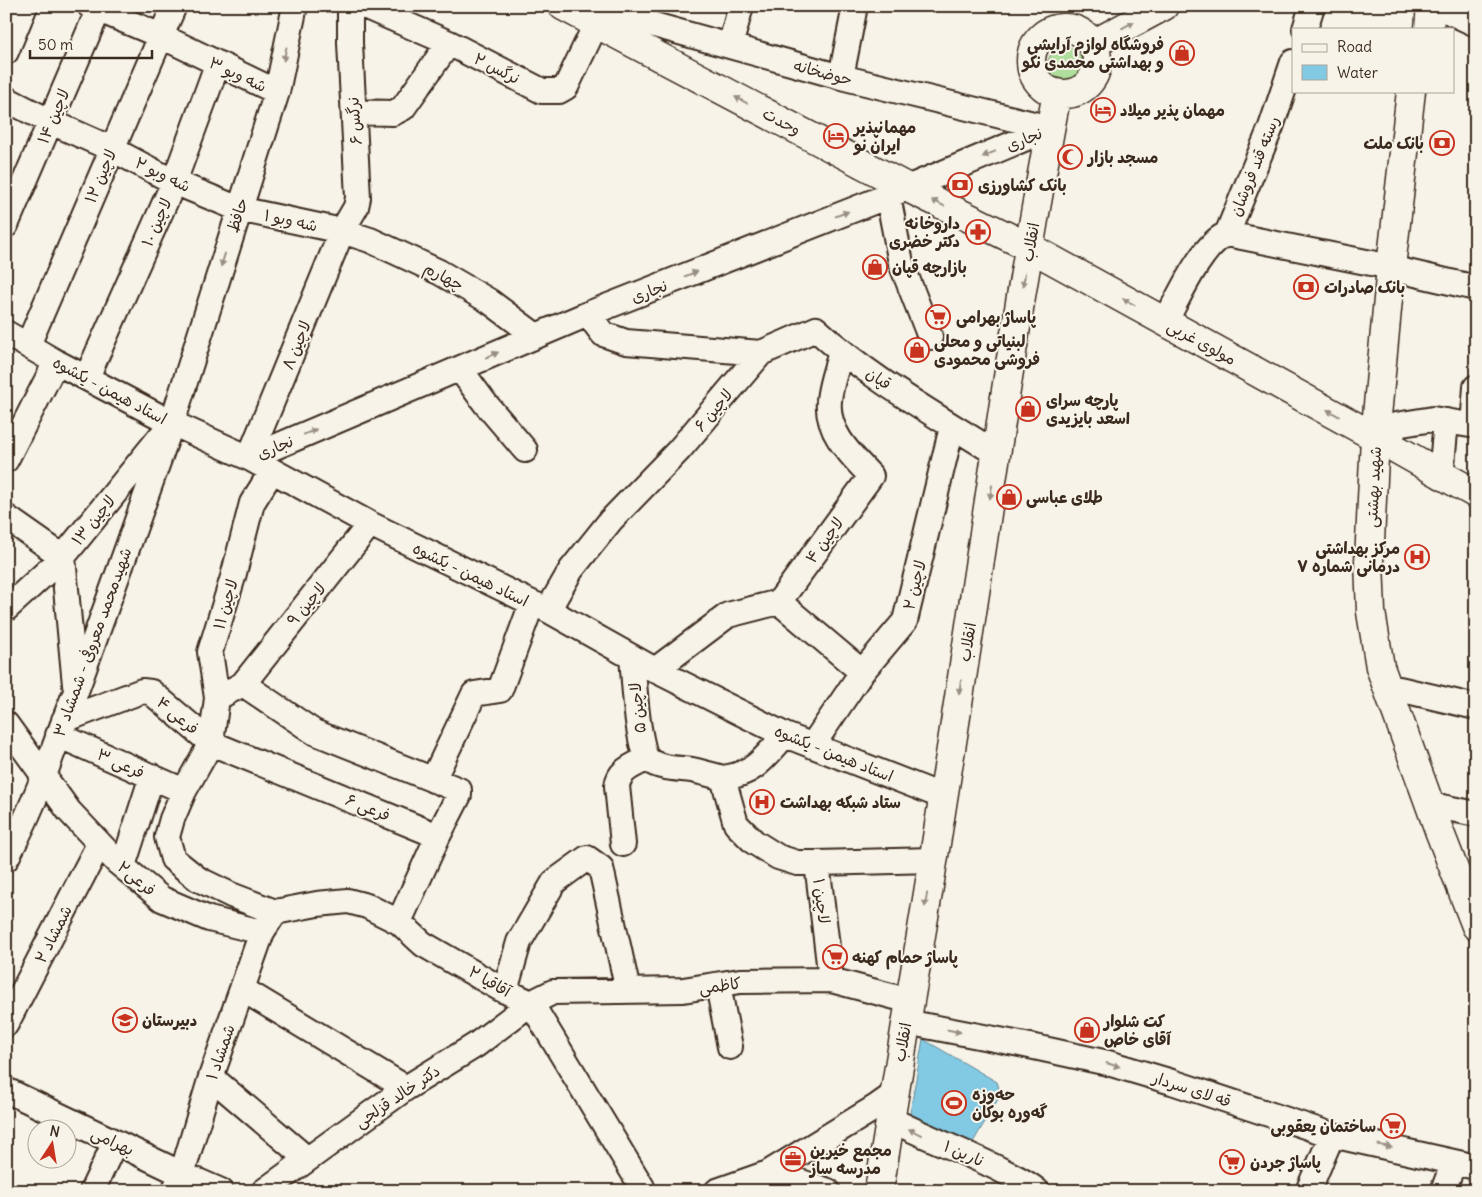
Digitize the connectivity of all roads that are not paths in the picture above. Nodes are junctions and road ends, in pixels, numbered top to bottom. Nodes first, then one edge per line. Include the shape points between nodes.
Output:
1 (25, 6) edge
2 (174, 6) edge
3 (294, 6) edge
4 (350, 6) edge
5 (364, 6) edge
6 (563, 6) edge
7 (741, 6) edge
8 (855, 6) edge
9 (1164, 6) edge
10 (1312, 6) edge
11 (1417, 6) edge
12 (1431, 6) edge
13 (1437, 6) edge
14 (96, 7) edge
15 (599, 15) edge
16 (1067, 17) edge
17 (1476, 24) edge
18 (1305, 28) edge
19 (1416, 28) edge
20 (1429, 28) edge
21 (162, 36) junction
22 (449, 43) junction
23 (1093, 44) junction
24 (730, 46) junction
25 (6, 52) edge
26 (217, 65) junction
27 (1292, 65) edge
28 (841, 77) junction
29 (277, 92) junction
30 (1411, 92) edge
31 (1422, 92) edge
32 (1057, 94) junction
33 (6, 99) edge
34 (354, 112) junction
35 (51, 122) junction
36 (1050, 128) junction
37 (112, 149) junction
38 (174, 182) junction
39 (898, 192) junction
40 (239, 209) junction
41 (6, 225) edge
42 (342, 231) junction
43 (1226, 234) junction
44 (1029, 247) junction
45 (1397, 269) junction
46 (1475, 286) edge
47 (588, 314) junction
48 (1165, 322) junction
49 (6, 333) edge
50 (536, 336) junction
51 (930, 336) dead end
52 (28, 346) junction
53 (761, 352) junction
54 (841, 352) junction
55 (56, 362) junction
56 (460, 369) junction
57 (87, 377) junction
58 (1476, 387) edge
59 (1446, 421) junction
60 (172, 422) junction
61 (1474, 425) edge
62 (952, 427) junction
63 (1382, 441) junction
64 (526, 450) dead end
65 (997, 454) junction
66 (249, 458) junction
67 (6, 460) edge
68 (272, 471) junction
69 (1441, 476) junction
70 (1476, 494) edge
71 (6, 517) edge
72 (370, 524) junction
73 (63, 557) junction
74 (779, 602) junction
75 (540, 606) junction
76 (6, 609) edge
77 (632, 657) junction
78 (655, 670) junction
79 (862, 672) junction
80 (244, 684) junction
81 (1399, 689) junction
82 (76, 694) junction
83 (217, 698) junction
84 (1476, 707) edge
85 (6, 724) edge
86 (61, 727) junction
87 (784, 735) junction
88 (211, 743) junction
89 (812, 746) junction
90 (646, 759) junction
91 (44, 776) junction
92 (152, 776) junction
93 (722, 778) junction
94 (433, 780) junction
95 (184, 791) junction
96 (944, 797) junction
97 (1442, 807) junction
98 (1476, 814) edge
99 (15, 817) edge
100 (438, 836) junction
101 (99, 844) junction
102 (623, 844) dead end
103 (6, 860) edge
104 (933, 860) junction
105 (817, 863) junction
106 (123, 866) junction
107 (1476, 891) edge
108 (275, 912) junction
109 (399, 922) junction
110 (1476, 926) edge
111 (262, 932) junction
112 (831, 980) junction
113 (718, 985) junction
114 (242, 989) junction
115 (505, 991) junction
116 (628, 991) junction
117 (531, 1003) junction
118 (908, 1012) junction
119 (6, 1024) edge
120 (730, 1047) dead end
121 (211, 1077) junction
122 (406, 1088) junction
123 (6, 1090) edge
124 (891, 1107) junction
125 (1332, 1135) junction
126 (115, 1142) junction
127 (307, 1159) junction
128 (1465, 1164) edge
129 (765, 1175) junction
130 (178, 1182) edge
131 (640, 1190) edge
132 (92, 1191) edge
133 (221, 1191) edge
134 (264, 1191) edge
135 (717, 1191) edge
136 (828, 1191) edge
137 (879, 1191) edge
138 (1037, 1191) edge
139 (1308, 1191) edge
140 (1443, 1191) edge

1 - 25 street
2 - 21 street, لاچین ۱۲
3 -> 29 street, حافظ
4 - 34 street, نرگس ۶
5 - 22 street, نرگس ۲
6 - 15 main road, وحدت
7 - 24 street
8 - 28 street
23 -> 9 main road
10 - 18 street
11 - 19 main road
12 - 20 main road
13 - 17 street
14 - 21 street, شه وبو ۳
14 - 35 street, لاچین ۱۴
15 - 22 street, نرگس ۲ via 566,87 559,91 542,91
15 - 24 street, حوضخانه via 646,23
39 -> 15 main road, وحدت
16 - 23 main road
16 - 32 main road via 1039,39 1031,57 1034,76 1040,84
21 - 26 street, شه وبو ۳
21 - 37 street, لاچین ۱۲
22 - 34 street via 403,108 394,113
23 - 32 main road via 1097,65 1088,85 1068,94
24 - 28 street, حوضخانه
26 - 29 street, شه وبو ۳
26 - 38 street, لاچین ۱۰
27 - 43 street, رسته قند فروشان via 1271,127
28 - 36 street, حوضخانه
29 - 40 street, حافظ
30 - 45 main road, شهید بهشتی
31 - 45 main road, شهید بهشتی
32 - 36 main road, انقلاب
33 - 35 street, شه وبو ۲
34 - 42 street, نرگس ۶ via 358,198
35 - 37 street, شه وبو ۲
35 - 41 street, لاچین ۱۴
36 -> 39 street, نجاری
36 - 44 main road, انقلاب
37 - 38 street, شه وبو ۲
37 - 52 street, لاچین ۱۲
38 - 40 street, شه وبو ۲
38 - 57 street, لاچین ۱۰
44 -> 39 main road, وحدت
47 -> 39 street, نجاری
39 - 51 street via 901,263
40 - 42 street, شه وبو ۱
40 -> 60 street, حافظ
42 - 50 street, چهارم via 370,240 439,272 488,301
42 - 66 street, لاچین ۸
43 - 45 street
43 - 48 street, رسته قند فروشان via 1218,237 1200,258
48 -> 44 main road, مولوی غربی
44 -> 65 main road, انقلاب
45 - 46 street
45 - 63 main road, شهید بهشتی
47 - 50 street, نجاری
47 - 53 street via 603,334 626,342
63 -> 48 main road, مولوی غربی
49 - 52 street, استاد هیمن - یکشوه
56 -> 50 street, نجاری
52 - 55 street, استاد هیمن - یکشوه
53 - 54 street, قپان via 816,329
53 - 75 street, لاچین ۶ via 679,450 611,520
54 - 62 street, قپان
54 - 74 street, لاچین ۴ via 829,400 830,422 847,451 871,476
55 - 57 street, استاد هیمن - یکشوه
55 - 67 street
56 - 64 street
66 -> 56 street, نجاری
57 - 60 street, استاد هیمن - یکشوه
58 - 61 street
59 - 61 street
59 - 63 street via 1433,419 1396,425
59 - 69 street
60 - 66 street, استاد هیمن - یکشوه
60 - 73 street, لاچین ۱۳
60 - 82 street, شهیدمحمد معروفی - شمشاد ۳
62 - 65 street, قپان
62 - 79 street, لاچین ۲ via 905,621
63 - 69 main road, مولوی غربی
63 - 81 main road, شهید بهشتی via 1380,592 1389,655
63 - 110 main road, شهید بهشتی via 1369,562 1371,612 1380,666
65 -> 96 main road, انقلاب
66 - 68 street, استاد هیمن - یکشوه
68 - 72 street, استاد هیمن - یکشوه
68 - 83 street, لاچین ۱۱ via 252,503 210,652
69 - 70 main road, مولوی غربی
71 - 73 street
72 - 75 street, استاد هیمن - یکشوه
72 - 80 street, لاچین ۹
73 - 76 street, لاچین ۱۳
73 - 82 street
74 - 78 street via 728,615
74 - 79 street
75 - 77 street, استاد هیمن - یکشوه
75 - 94 street, لاچین ۶ via 500,690 474,694
77 - 78 street, استاد هیمن - یکشوه
77 - 90 street, لاچین ۵ via 638,727
78 - 87 street, استاد هیمن - یکشوه
79 - 89 street, لاچین ۲
80 - 83 street
80 - 94 street via 314,732
81 - 84 street
81 - 97 main road, شهید بهشتی
82 - 86 street, شهیدمحمد معروفی - شمشاد ۳
83 - 88 street, لاچین ۱۱
85 - 91 street
86 - 88 street, فرعی ۴ via 142,691 151,692
86 - 91 street, شهیدمحمد معروفی - شمشاد ۳
86 - 92 street, فرعی ۳
87 - 89 street, استاد هیمن - یکشوه
87 - 93 street via 750,771
88 - 95 street, فرعی ۴
88 - 100 street, فرعی ۶
89 - 96 street, استاد هیمن - یکشوه
90 - 93 street via 667,768
90 - 102 street via 623,771 616,786
91 - 99 street, شهیدمحمد معروفی - شمشاد ۳
91 - 101 street, فرعی۲ via 69,811
92 - 95 street, فرعی ۳
92 - 106 street
93 - 105 street, لاچین ۱ via 736,824 754,842 778,857 797,863
94 - 100 street via 459,790
95 - 108 street via 168,837 172,860 198,879
96 - 104 main road, انقلاب
97 - 98 street
97 - 107 main road, شهید بهشتی
99 - 103 street, شهیدمحمد معروفی - شمشاد ۳
100 - 109 street
101 - 106 street, فرعی۲
101 - 119 street, شمشاد ۲
104 - 105 street
104 -> 118 main road, انقلاب
105 - 112 street, لاچین ۱
106 - 111 street, فرعی۲ via 162,899 209,919
108 - 109 street, آقاقیا ۲ via 348,901 367,906
108 - 111 street
109 - 115 street, آقاقیا ۲ via 424,944
111 - 114 street, شمشاد ۱
112 - 113 street, کاظمی
112 - 118 street, کاظمی
113 - 116 street, کاظمی via 683,990
113 - 120 street
114 - 121 street, شمشاد ۱
114 - 122 street
115 - 116 street via 519,942 554,882 587,858 601,868
115 - 117 street, آقاقیا ۲
116 - 117 street, کاظمی via 553,992
117 - 122 street, دکتر خالد قزلجی via 476,1045
117 - 131 street, آقاقیا ۲
118 - 124 main road, انقلاب
118 -> 125 street, قه لای سردار via 1025,1045 1108,1063
121 - 127 street
121 - 130 street, شمشاد ۱
122 - 127 street, دکتر خالد قزلجی
123 - 126 street, بهرامی
124 - 129 street via 876,1107
124 - 137 main road, انقلاب
138 -> 124 street, نارین ۱ via 986,1162 923,1136
125 -> 128 street, قه لای سردار
125 - 139 street
126 - 130 street, بهرامی
126 - 132 street
127 - 134 street, دکتر خالد قزلجی
128 - 140 street
129 - 135 street
129 - 136 street via 771,1172
130 - 133 street, بهرامی

